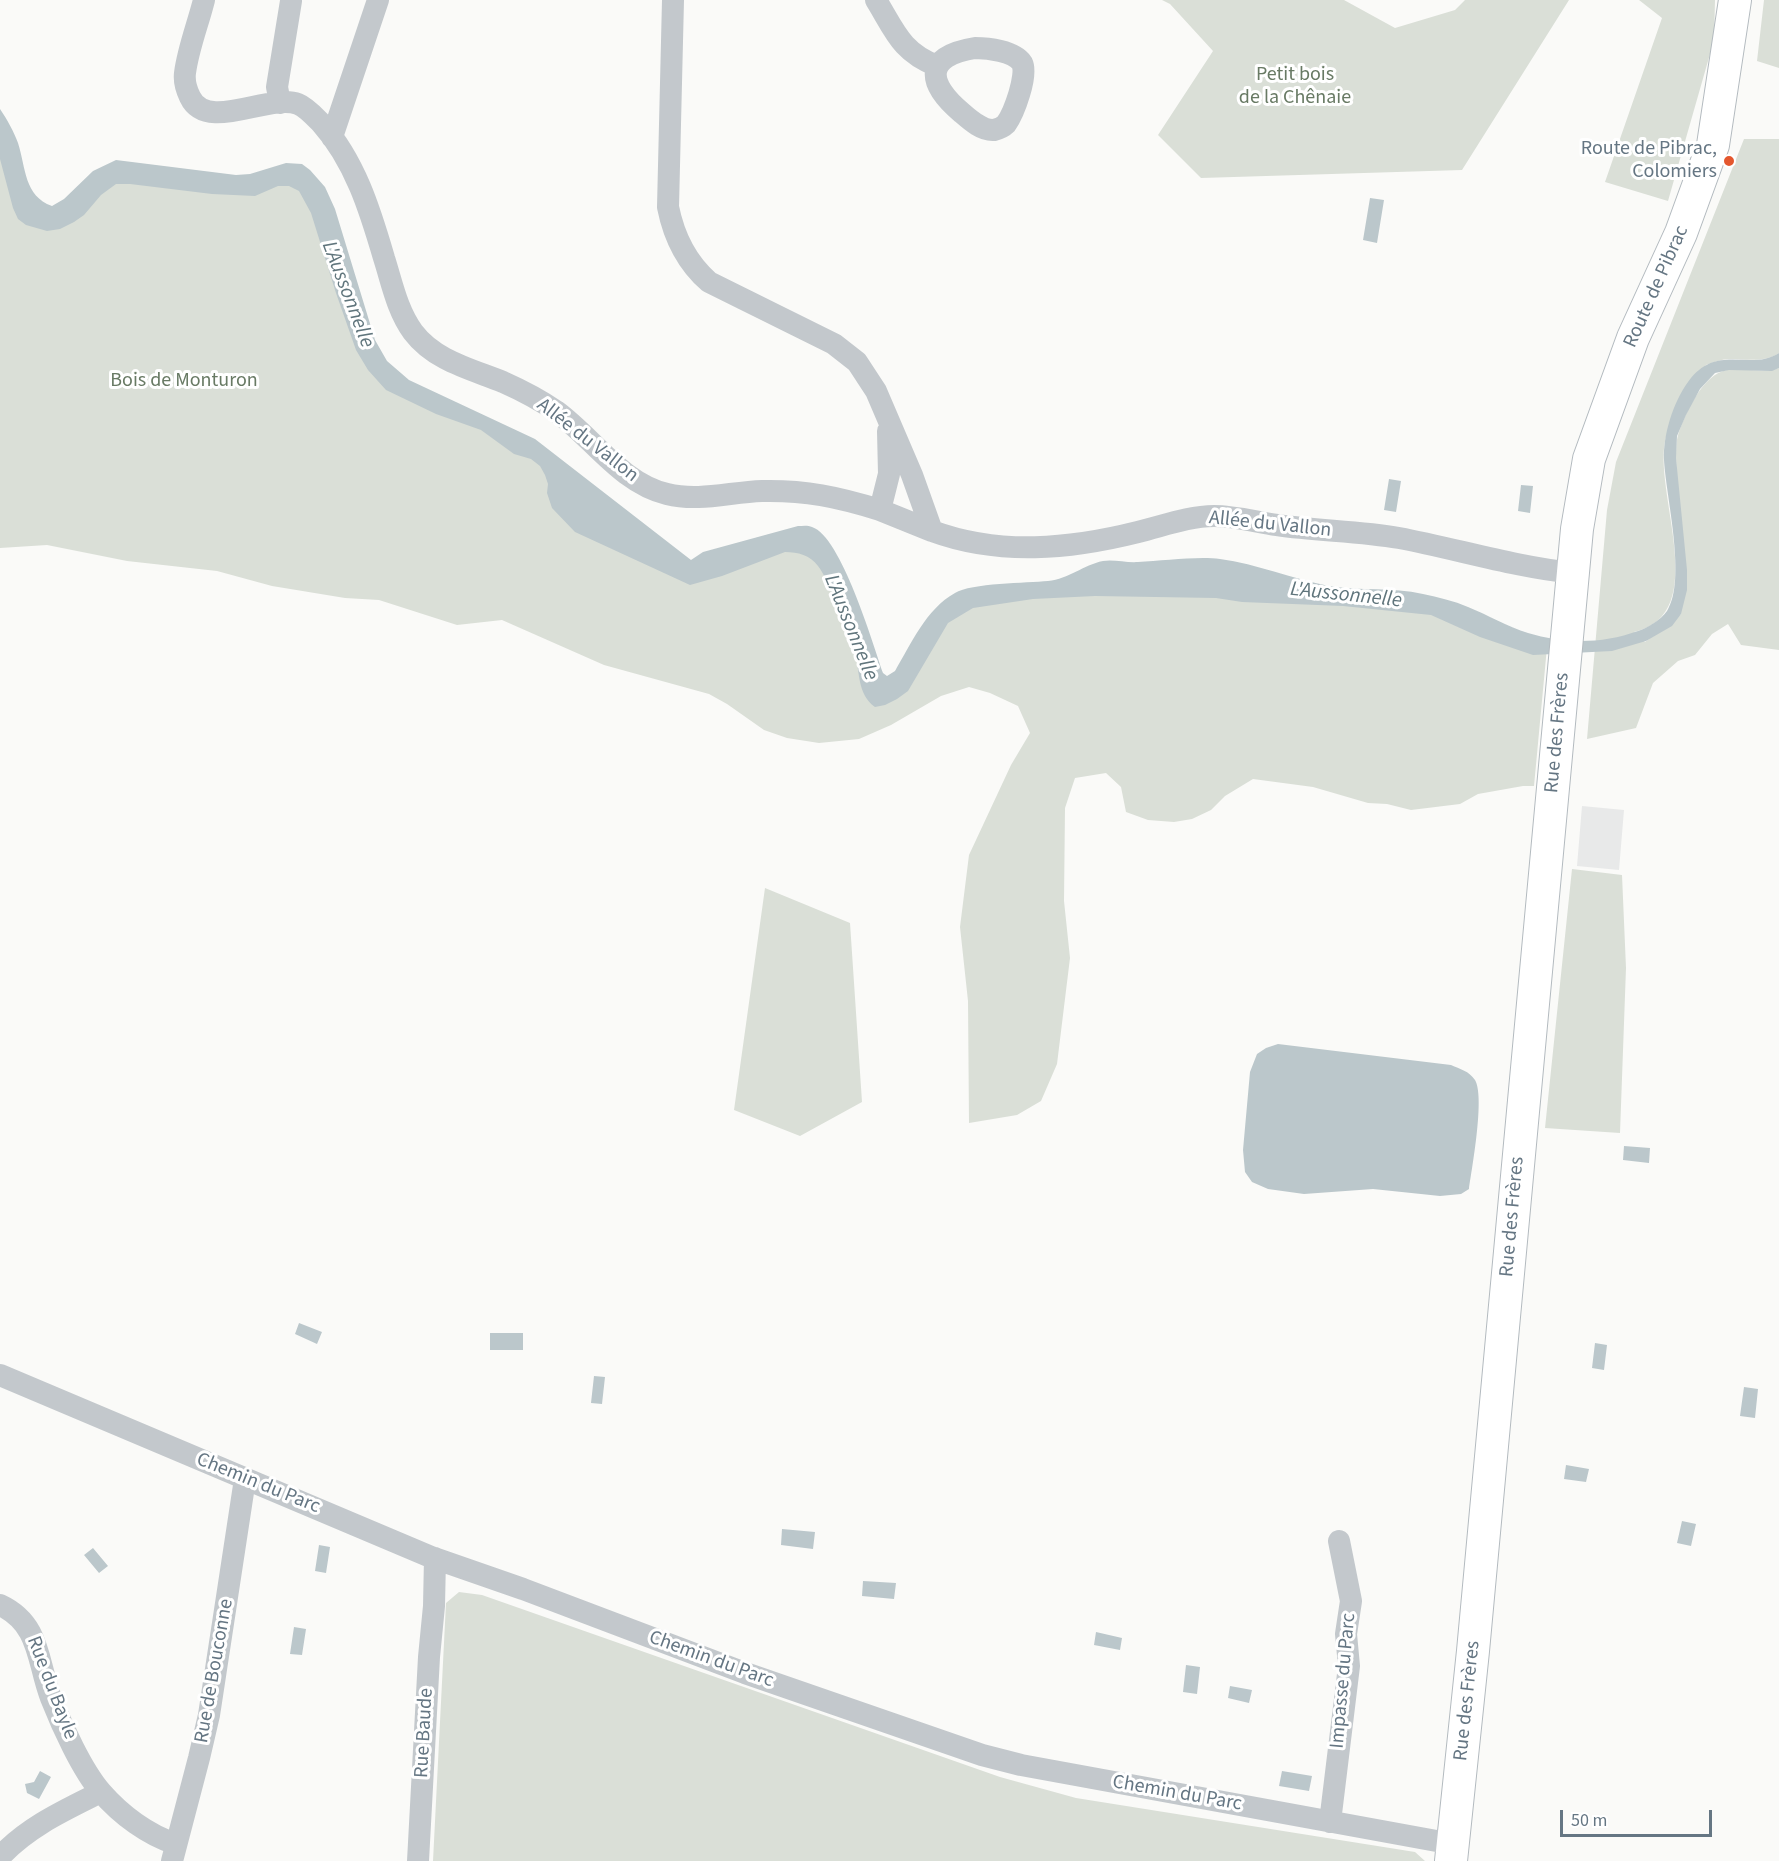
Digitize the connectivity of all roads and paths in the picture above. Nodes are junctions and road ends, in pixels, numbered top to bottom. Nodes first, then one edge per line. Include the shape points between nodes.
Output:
1 (204, 0) edge
2 (378, 0) edge
3 (673, 0) edge
4 (876, 0) edge
5 (1736, 0) edge
6 (291, 1) edge
7 (937, 66) dead end
8 (280, 103) junction
9 (332, 137) junction
10 (888, 418) junction
11 (880, 510) junction
12 (932, 531) junction
13 (1574, 573) junction
14 (0, 1375) edge
15 (245, 1479) junction
16 (1339, 1541) dead end
17 (435, 1558) junction
18 (465, 1569) junction
19 (0, 1605) edge
20 (434, 1606) junction
21 (101, 1792) junction
22 (1330, 1822) junction
23 (174, 1853) edge
24 (1452, 1853) edge
25 (0, 1857) edge
26 (418, 1861) edge

1 - 8 street, Allée du Vallon via 185,73 188,94 196,106 215,112
2 - 9 street
3 - 10 street via 668,207 680,246 709,282 846,352 867,375
4 - 7 street via 904,46
5 - 13 main road, Route de Pibrac via 1713,145 1686,222 1633,338 1589,459
6 - 8 street via 277,87
8 - 9 street, Allée du Vallon via 305,108
9 - 11 street, Allée du Vallon via 361,188 402,312 422,343 436,355 507,384 555,411 618,468 639,483 666,494 690,498 761,492 821,494
10 - 11 street via 889,474
10 - 12 street
11 - 12 street, Allée du Vallon
12 - 13 street, Allée du Vallon via 965,543 1038,548 1100,540 1212,516 1396,538
13 - 24 main road, Rue des Frères
14 - 15 street, Chemin du Parc
15 - 17 street, Chemin du Parc
15 - 23 street, Rue de Bouconne via 209,1715
16 - 22 street, Impasse du Parc via 1351,1601 1346,1634 1349,1666
17 - 18 street, Chemin du Parc
17 - 20 street, Rue Baude
18 - 20 street
18 - 22 street, Chemin du Parc via 745,1673 982,1755
19 - 21 street, Rue du Bayle via 16,1614 35,1641 51,1698
20 - 26 street, Rue Baude
21 - 23 street, Rue du Bayle
21 - 25 street via 53,1816
22 - 24 street, Chemin du Parc

